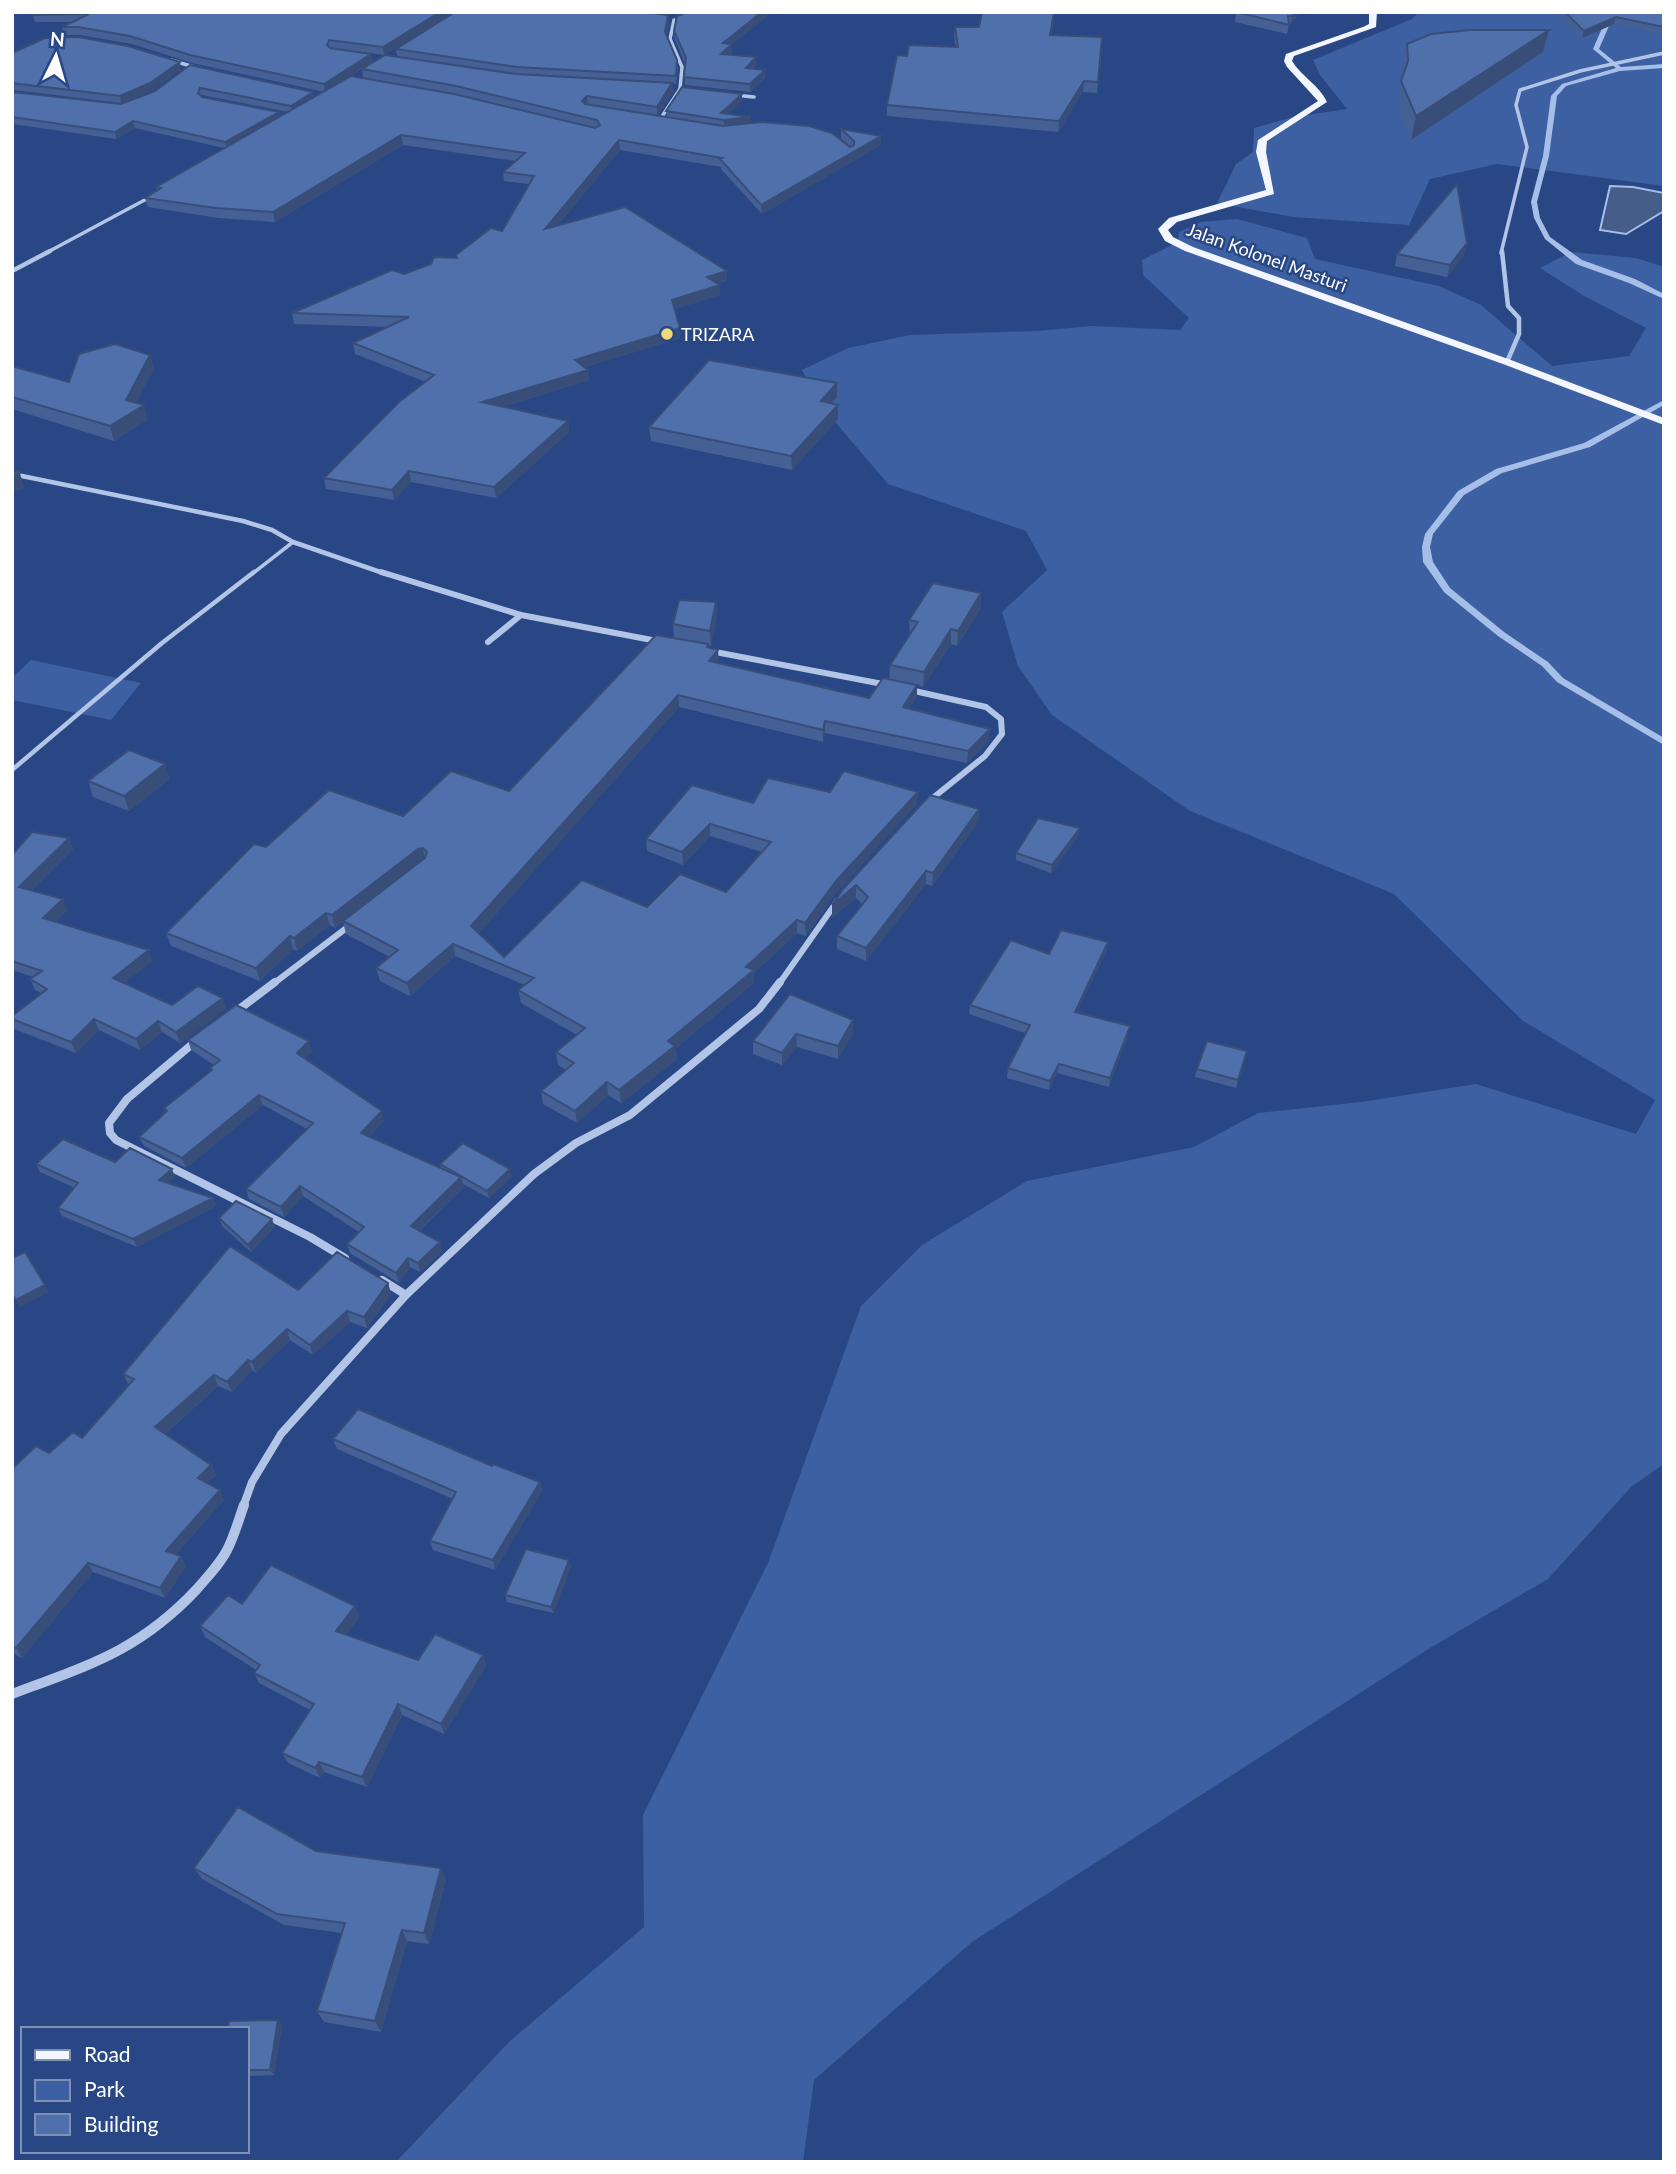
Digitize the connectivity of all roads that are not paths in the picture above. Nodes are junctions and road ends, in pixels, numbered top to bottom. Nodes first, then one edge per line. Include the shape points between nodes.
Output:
1 (1373, 12) edge
2 (668, 17) edge
3 (1664, 52) edge
4 (167, 59) edge
5 (191, 67) junction
6 (202, 69) edge
7 (186, 71) edge
8 (669, 88) edge
9 (680, 89) junction
10 (693, 91) edge
11 (729, 95) edge
12 (754, 97) edge
13 (647, 119) edge
14 (659, 121) junction
15 (671, 122) edge
16 (159, 192) edge
17 (12, 271) edge
18 (1507, 362) junction
19 (1664, 422) edge
20 (12, 474) edge
21 (24, 477) junction
22 (12, 485) edge
23 (293, 542) junction
24 (521, 615) junction
25 (488, 642) dead end
26 (672, 644) edge
27 (700, 649) edge
28 (892, 686) edge
29 (905, 689) edge
30 (12, 769) edge
31 (921, 808) edge
32 (840, 897) edge
33 (361, 916) edge
34 (223, 1021) edge
35 (202, 1036) edge
36 (353, 1263) edge
37 (374, 1276) edge
38 (407, 1295) junction
39 (12, 1694) edge

1 - 18 main road, Jalan Kolonel Masturi via 1373,25 1366,29 1290,54 1291,67 1320,93 1323,102 1263,140 1261,152 1271,192 1173,220 1163,229 1169,239 1189,249
2 - 9 street via 674,20 670,39 682,67
3 - 18 street via 1520,90 1516,105 1527,147 1501,254 1508,306 1519,318
4 - 5 street
5 - 6 street
5 - 7 street
8 - 9 street
9 - 10 street
9 - 14 street
11 - 12 street
13 - 14 street
14 - 15 street
16 - 17 street
18 - 19 main road, Jalan Kolonel Masturi
20 - 21 street
21 - 22 lane
21 - 23 street via 243,521
23 - 24 street
23 - 30 lane via 162,643
24 - 25 street
24 - 26 street
27 - 28 street
29 - 31 street via 986,707 1001,719 1002,734 985,756
32 - 38 street via 759,1009 630,1115 570,1147 534,1174
33 - 34 street
35 - 36 street via 127,1098 109,1123 110,1133
37 - 38 street
38 - 39 street via 281,1434 253,1482 229,1547 172,1616 102,1661

